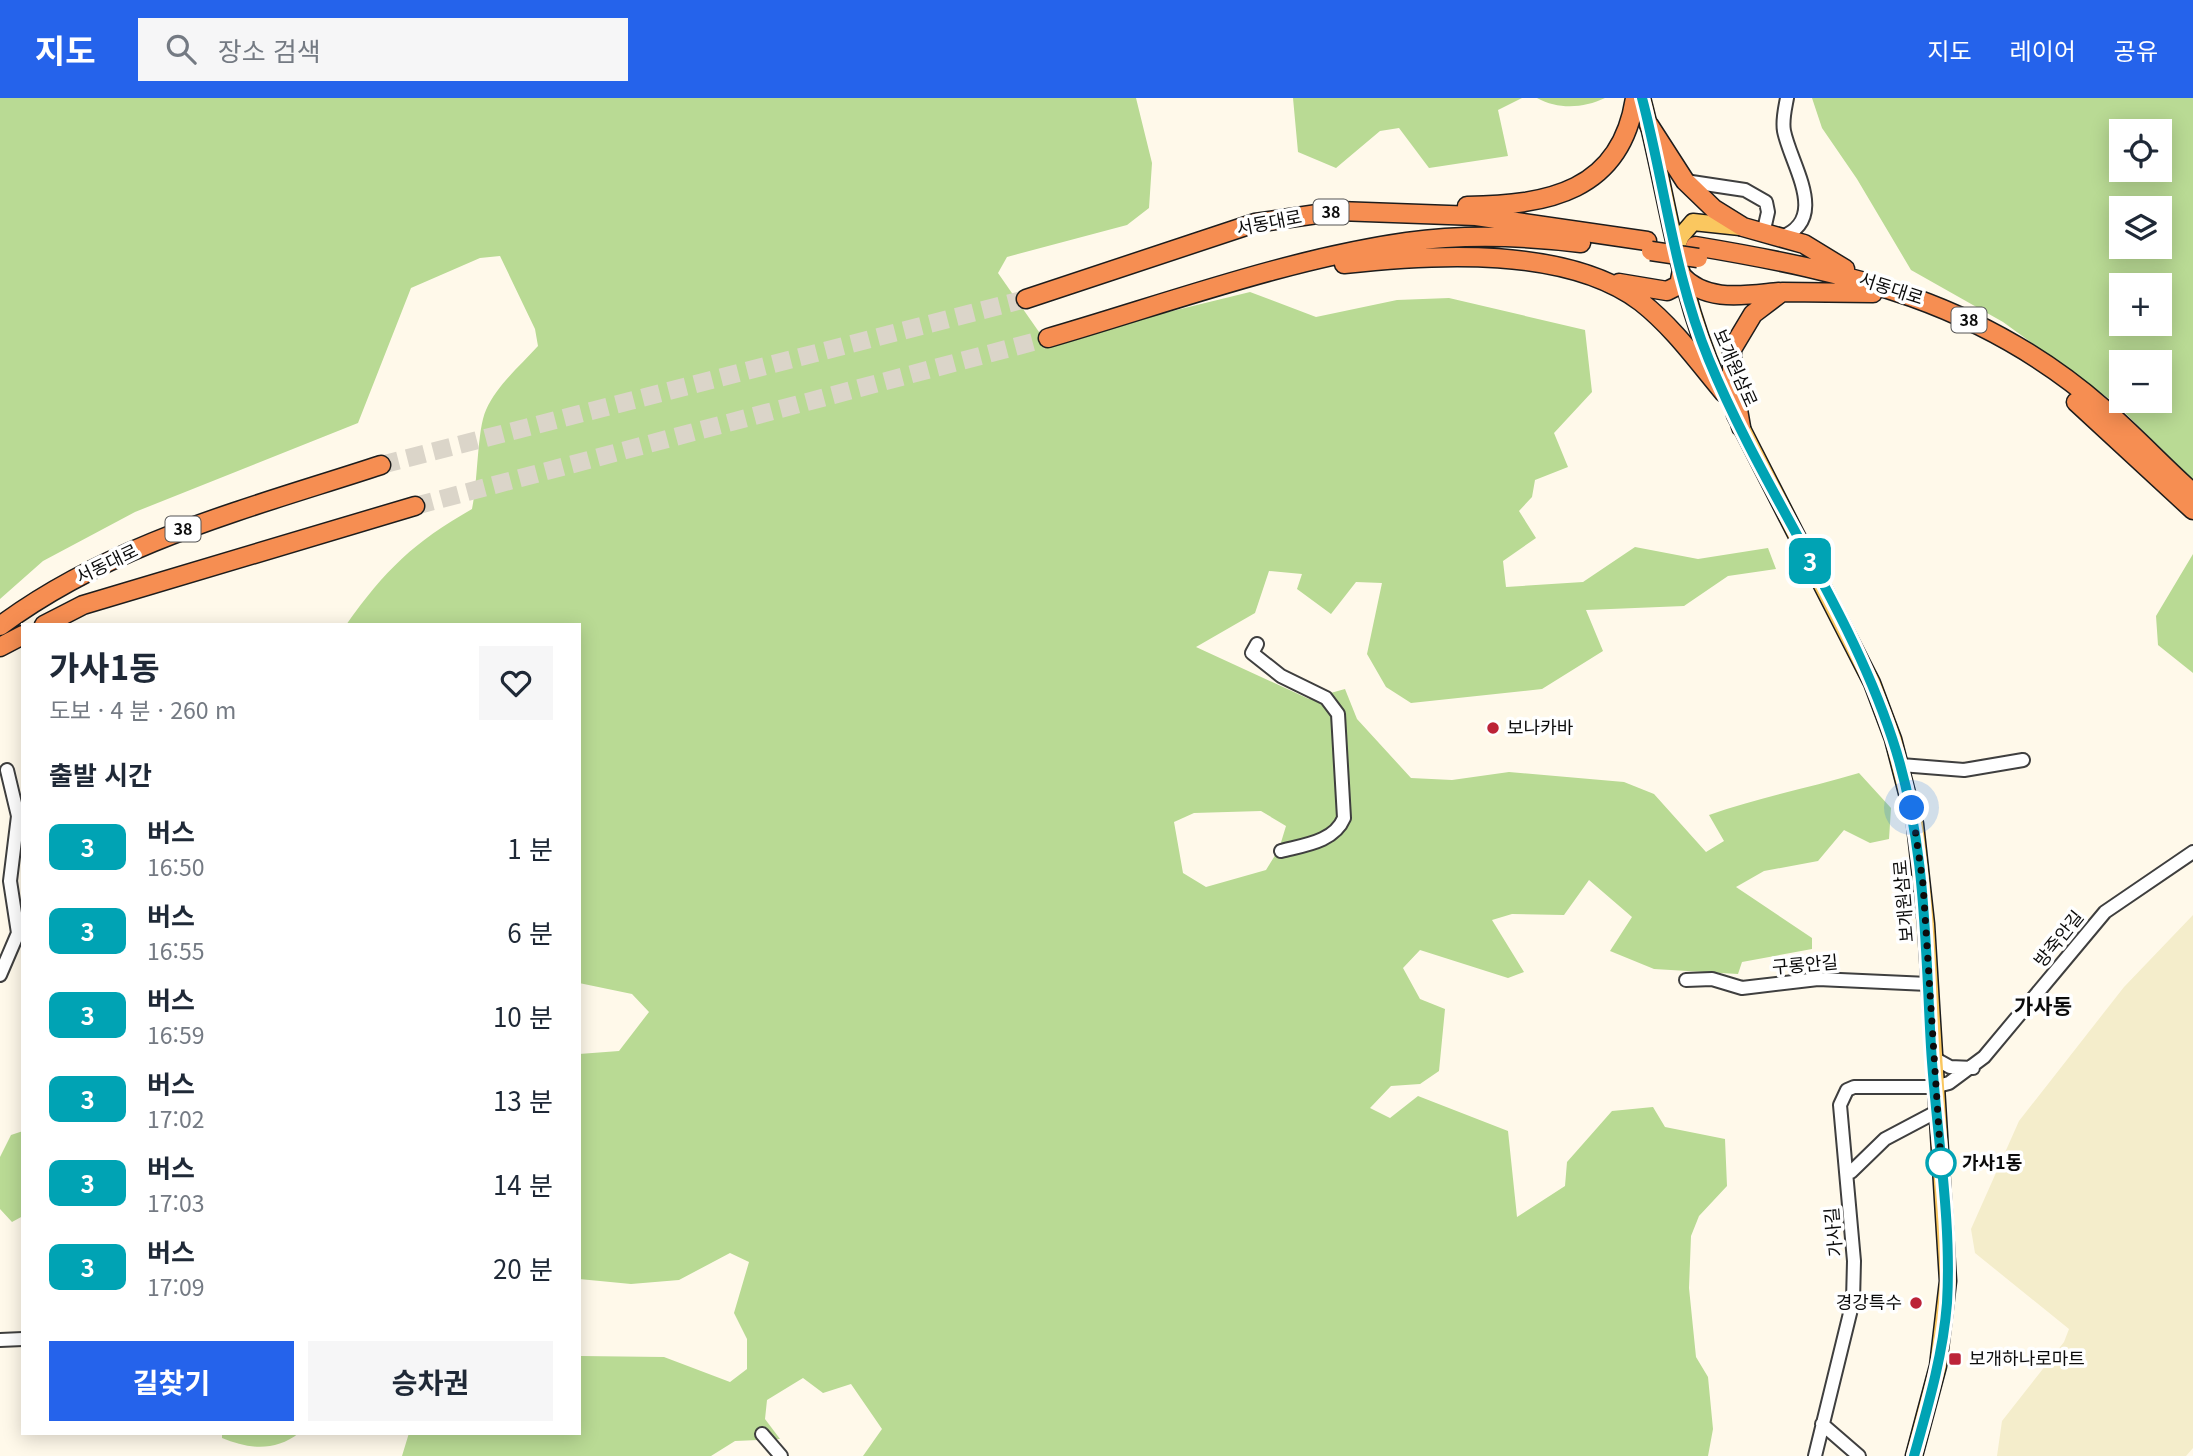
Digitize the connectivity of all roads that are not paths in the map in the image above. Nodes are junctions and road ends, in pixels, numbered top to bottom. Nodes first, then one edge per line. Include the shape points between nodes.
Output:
1 (1635, 98) edge
2 (1642, 98) edge
3 (1787, 98) edge
4 (1649, 125) junction
5 (1685, 181) junction
6 (1338, 211) junction
7 (1743, 227) junction
8 (1771, 236) junction
9 (1649, 246) junction
10 (1675, 250) junction
11 (1275, 272) junction
12 (1681, 275) junction
13 (1606, 281) junction
14 (1868, 286) junction
15 (1782, 292) junction
16 (1026, 299) tunnel mouth
17 (1048, 338) tunnel mouth
18 (1724, 393) junction
19 (1741, 427) junction
20 (382, 465) tunnel mouth
21 (2193, 494) edge
22 (415, 506) tunnel mouth
23 (2193, 510) edge
24 (48, 623) edge
25 (0, 626) edge
26 (21, 636) edge
27 (1257, 644) dead end
28 (0, 647) edge
29 (2024, 760) dead end
30 (1901, 765) junction
31 (7, 770) dead end
32 (1281, 851) dead end
33 (2193, 852) edge
34 (4, 956) edge
35 (0, 975) edge
36 (1686, 979) dead end
37 (1928, 984) junction
38 (1932, 1057) junction
39 (1973, 1068) junction
40 (1934, 1087) junction
41 (1936, 1112) junction
42 (1851, 1172) dead end
43 (21, 1339) edge
44 (0, 1340) edge
45 (1822, 1424) junction
46 (762, 1434) dead end
47 (780, 1456) edge
48 (1815, 1456) edge
49 (1858, 1456) edge
50 (1914, 1456) edge

1 - 6 highway via 1621,145 1611,158 1597,174 1553,198 1497,205 1405,202
2 - 4 main road, 보개원삼로
3 - 8 street via 1783,127 1802,185 1804,218 1797,229
4 - 5 highway
4 - 10 main road, 보개원삼로
5 - 7 highway via 1714,209
5 - 8 street via 1745,190 1766,202
6 - 9 highway, 서동대로 / 38 via 1476,216
6 - 16 highway, 서동대로 / 38 via 1255,223
7 - 8 highway
7 - 10 main road via 1693,222
8 - 14 highway via 1804,244
9 - 11 highway, 38 via 1473,236 1407,242
9 - 14 highway, 서동대로 / 38 via 1811,266
10 - 12 main road, 보개원삼로
11 - 13 highway via 1357,263 1495,259
11 - 17 highway, 38
12 - 13 highway via 1679,285 1667,291
12 - 15 highway via 1695,288 1712,293
12 - 18 main road, 보개원삼로 via 1698,333
13 - 18 highway via 1667,325
14 - 15 highway
14 - 21 highway, 서동대로 / 38 via 1923,299 2015,344 2104,409
14 - 23 highway, 서동대로 / 38 via 1955,326 2052,384 2089,412
15 - 19 highway via 1753,314 1732,349
18 - 19 main road, 보개원삼로
19 - 30 main road, 보개원삼로 via 1858,655
20 - 25 highway, 서동대로 / 38 via 173,533 48,593
22 - 24 highway, 서동대로 via 83,605
26 - 28 highway
27 - 32 street via 1252,653 1281,676 1326,698 1338,714 1340,730 1344,818 1340,828 1324,840
29 - 30 street via 1964,771
30 - 37 main road, 보개원삼로 via 1920,854
31 - 34 street via 18,816 10,881 18,933
33 - 39 street, 방죽안길 via 2105,912
34 - 35 street
36 - 37 street, 구롱안길 via 1713,979 1742,988 1818,979
37 - 38 main road, 보개원삼로
38 - 39 street via 1950,1068
38 - 40 main road, 보개원삼로
39 - 40 street, 방죽안길
40 - 41 main road, 보개원삼로
40 - 45 street, 가사길 via 1854,1087 1842,1096 1853,1301
41 - 42 street via 1885,1139
41 - 50 main road, 보개원삼로 via 1948,1251 1947,1307 1938,1366
43 - 44 street
45 - 48 street, 가사길
45 - 49 street
46 - 47 street

